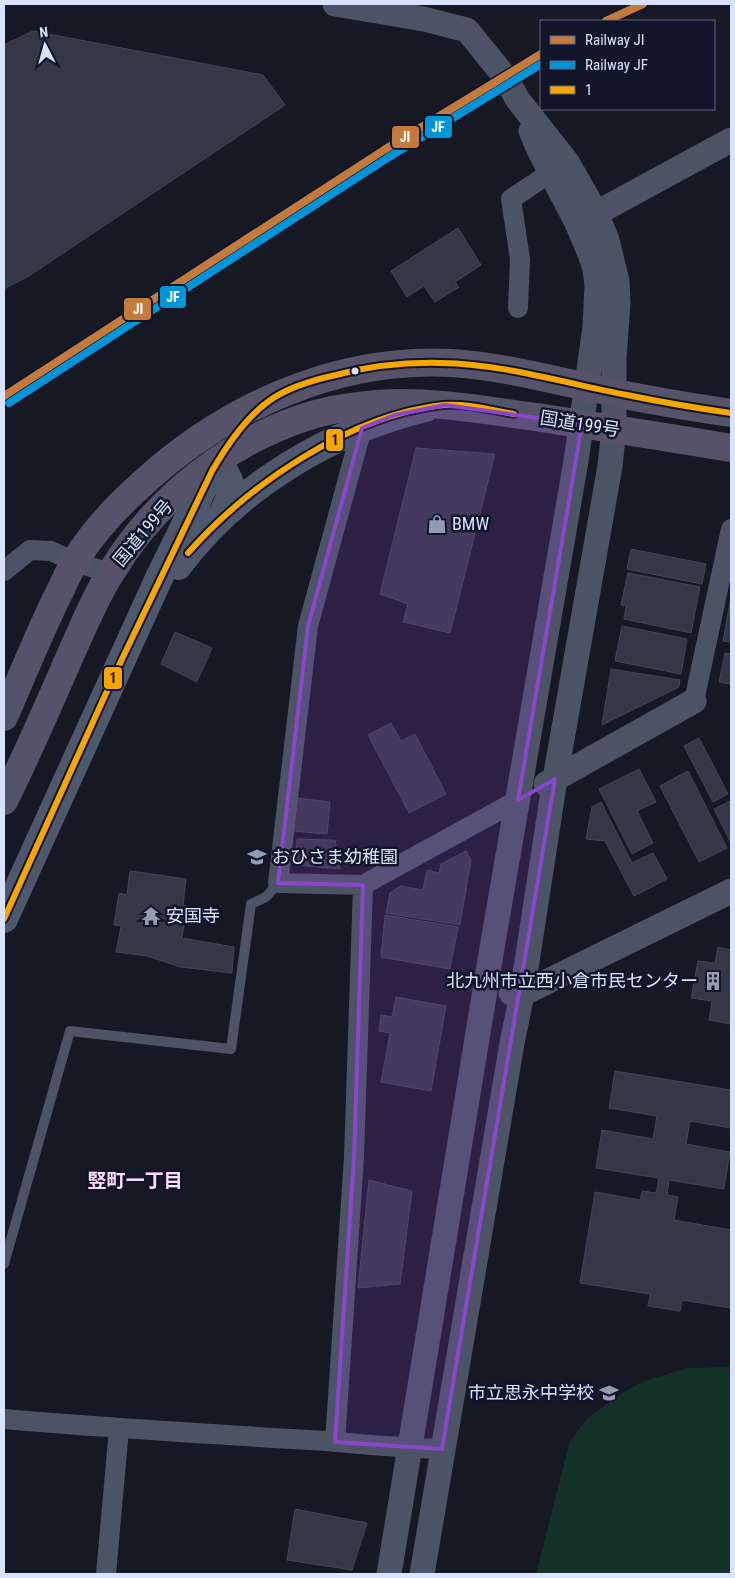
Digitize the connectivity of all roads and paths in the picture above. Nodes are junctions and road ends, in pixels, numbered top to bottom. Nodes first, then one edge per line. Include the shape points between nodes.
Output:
1 (335, 4) edge
2 (731, 140) edge
3 (558, 167) junction
4 (586, 218) junction
5 (518, 308) dead end
6 (587, 387) junction
7 (614, 393) junction
8 (272, 398) junction
9 (445, 405) junction
10 (731, 413) edge
11 (582, 424) junction
12 (362, 428) junction
13 (614, 429) junction
14 (731, 448) edge
15 (216, 462) junction
16 (164, 464) junction
17 (216, 521) junction
18 (731, 529) edge
19 (75, 562) junction
20 (4, 571) edge
21 (110, 573) junction
22 (128, 645) junction
23 (694, 701) joint
24 (4, 717) edge
25 (555, 779) junction
26 (518, 800) junction
27 (4, 801) edge
28 (278, 883) junction
29 (363, 885) junction
30 (731, 890) edge
31 (4, 919) edge
32 (486, 990) junction
33 (522, 994) junction
34 (4, 1264) edge
35 (4, 1419) edge
36 (120, 1429) junction
37 (335, 1442) junction
38 (410, 1448) junction
39 (442, 1449) junction
40 (106, 1574) edge
41 (389, 1574) edge
42 (422, 1574) edge

1 - 3 street via 467,30 505,77 539,150
2 - 4 street
3 - 4 street
3 - 5 street via 510,199 520,259
4 - 6 street via 597,285
4 - 7 street via 608,240 617,281
6 - 7 highway, 国道199号
6 - 8 highway, 国道199号 via 475,366 418,363 382,365 350,372 296,387
6 - 11 street
7 - 10 highway, 国道199号
7 - 13 street
8 - 15 highway via 235,434
8 - 16 highway, 国道199号 via 210,431
9 - 11 highway, 国道199号
9 - 12 main road via 395,416
9 - 15 highway, 国道199号 via 379,404 313,414 255,438
11 - 13 highway, 国道199号
11 - 26 street
12 - 17 main road via 285,468
12 - 28 street via 308,626
13 - 14 highway, 国道199号
13 - 25 street
15 - 16 highway via 208,458 185,457
15 - 17 main road via 229,481 231,500
15 - 21 highway, 国道199号 via 155,512
15 - 22 main road
16 - 19 highway, 国道199号 via 122,502 95,532
17 - 22 main road via 166,581
18 - 23 street
19 - 20 street via 51,551 30,550
19 - 21 street
19 - 24 highway, 国道199号
21 - 27 highway, 国道199号
22 - 31 main road
23 - 25 street
25 - 26 street
25 - 33 street
26 - 29 street
26 - 32 street
28 - 29 street
28 - 34 lane via 266,897 251,904 231,1049 70,1031
29 - 37 street via 354,1157
30 - 33 street
32 - 33 street
32 - 38 street
33 - 39 street
35 - 36 street
36 - 37 street
36 - 40 street
37 - 38 street
38 - 39 street
38 - 41 street
39 - 42 street

